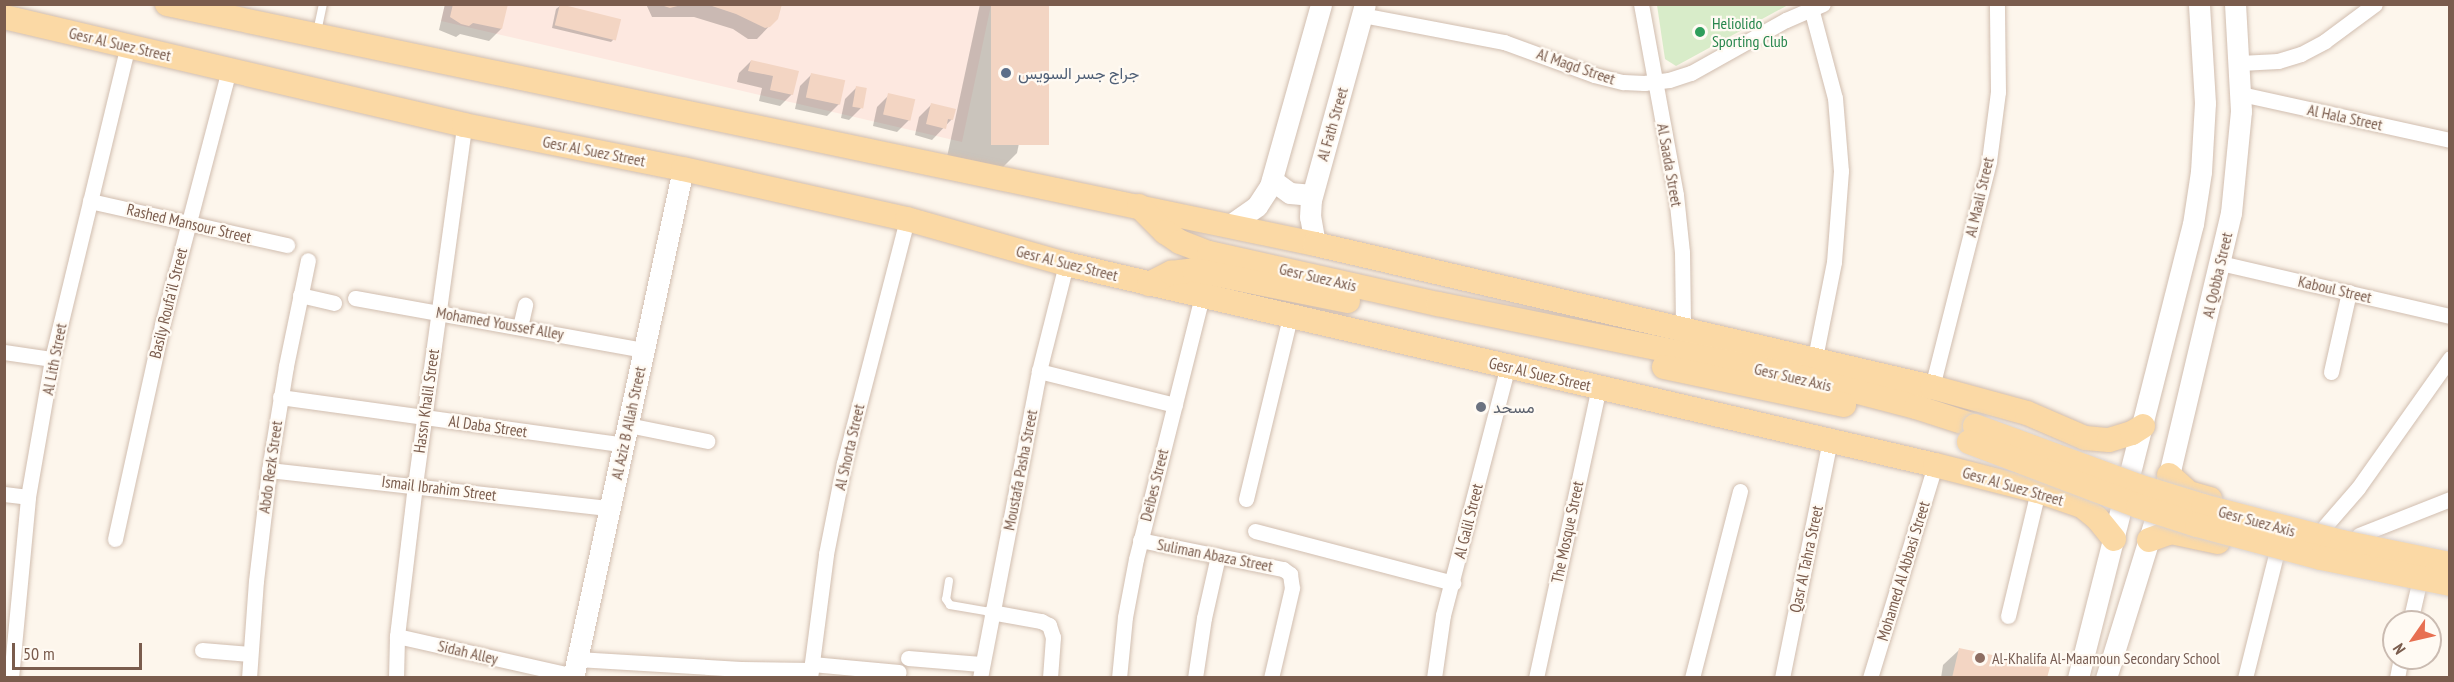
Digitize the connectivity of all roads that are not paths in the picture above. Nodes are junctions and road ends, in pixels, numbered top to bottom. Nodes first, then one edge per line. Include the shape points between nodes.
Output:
1 (167, 4) edge
2 (323, 4) edge
3 (1321, 4) edge
4 (1641, 4) edge
5 (1997, 4) edge
6 (2199, 4) edge
7 (2235, 4) edge
8 (2375, 4) edge
9 (1817, 6) edge
10 (1363, 10) edge
11 (4, 17) edge
12 (316, 37) junction
13 (128, 46) junction
14 (2240, 63) junction
15 (229, 69) junction
16 (1654, 82) junction
17 (2241, 94) junction
18 (465, 125) junction
19 (2450, 140) edge
20 (683, 169) junction
21 (1272, 180) junction
22 (1312, 195) junction
23 (90, 201) junction
24 (1139, 206) junction
25 (907, 219) junction
26 (188, 222) junction
27 (1230, 225) junction
28 (1315, 244) junction
29 (288, 245) dead end
30 (308, 260) dead end
31 (2220, 263) junction
32 (1066, 264) junction
33 (1149, 284) junction
34 (2349, 292) junction
35 (300, 295) junction
36 (1202, 296) junction
37 (355, 298) dead end
38 (334, 303) dead end
39 (525, 304) dead end
40 (438, 311) junction
41 (2450, 316) edge
42 (1290, 317) junction
43 (520, 327) junction
44 (1683, 328) junction
45 (644, 350) junction
46 (4, 352) edge
47 (1815, 358) junction
48 (2450, 358) edge
49 (52, 359) junction
50 (1508, 366) junction
51 (1040, 371) junction
52 (2331, 372) dead end
53 (1599, 387) junction
54 (1932, 387) junction
55 (280, 398) junction
56 (1175, 405) junction
57 (423, 417) junction
58 (2143, 426) junction
59 (2063, 428) junction
60 (1972, 434) junction
61 (626, 435) junction
62 (707, 441) dead end
63 (1830, 441) junction
64 (1935, 465) junction
65 (269, 470) junction
66 (2169, 475) junction
67 (415, 485) junction
68 (2038, 491) junction
69 (1740, 492) dead end
70 (4, 494) edge
71 (2198, 496) junction
72 (28, 497) junction
73 (1246, 499) dead end
74 (2450, 499) edge
75 (610, 508) junction
76 (2325, 526) junction
77 (1255, 531) dead end
78 (2187, 534) junction
79 (2359, 535) junction
80 (115, 539) dead end
81 (2114, 539) junction
82 (1140, 540) junction
83 (2149, 540) junction
84 (2450, 552) edge
85 (2276, 555) junction
86 (1218, 556) junction
87 (2450, 564) edge
88 (949, 581) dead end
89 (1453, 583) junction
90 (2450, 584) edge
91 (2418, 586) junction
92 (2450, 592) edge
93 (2413, 610) edge
94 (991, 612) junction
95 (2008, 616) dead end
96 (397, 636) junction
97 (202, 650) dead end
98 (250, 654) junction
99 (908, 658) dead end
100 (811, 670) edge
101 (575, 671) edge
102 (980, 671) edge
103 (899, 672) dead end
104 (11, 678) edge
105 (249, 678) edge
106 (396, 678) edge
107 (1050, 678) edge
108 (1119, 678) edge
109 (1195, 678) edge
110 (1271, 678) edge
111 (1434, 678) edge
112 (1536, 678) edge
113 (1692, 678) edge
114 (1782, 678) edge
115 (1870, 678) edge
116 (2078, 678) edge
117 (2106, 678) edge
118 (2246, 678) edge

1 - 12 main road
2 - 12 lane
3 - 21 main road
4 - 16 street, Al Saada Street
5 - 54 street, Al Maali Street via 1998,92 1989,161
6 - 58 main road, Al Qobba Street via 2205,86 2199,190 2186,258
7 - 14 main road, Al Qobba Street
8 - 14 street via 2301,54 2278,61
9 - 16 street, Al Magd Street via 1698,69
9 - 47 street, Al Magd Street via 1835,98 1841,171 1834,262
10 - 16 street, Al Magd Street via 1504,42 1613,80
10 - 22 main road, Al Fath Street
11 - 13 main road, Gesr Al Suez Street
12 - 24 main road
13 - 15 main road, Gesr Al Suez Street
13 - 23 street, Al Lith Street
14 - 17 main road, Al Qobba Street
15 - 18 main road, Gesr Al Suez Street
15 - 26 street, Basily Roufa'il Street
16 - 44 street, Al Saada Street via 1678,214
17 - 19 street, Al Hala Street
17 - 31 main road, Al Qobba Street via 2236,179
18 - 20 main road, Gesr Al Suez Street
18 - 40 street, Hassn Khalil Street
20 - 25 main road, Gesr Al Suez Street
20 - 45 main road, Al Aziz B Allah Street
21 - 22 main road via 1290,193
21 - 27 main road via 1257,206
22 - 28 main road, Al Fath Street via 1310,217
23 - 26 street, Rashed Mansour Street
23 - 49 street, Al Lith Street
24 - 27 main road
24 - 60 main road, Gesr Suez Axis via 1165,232 1209,253 1800,377 1916,407
25 - 32 main road, Gesr Al Suez Street
25 - 100 street, Al Shorta Street via 844,463 826,554
26 - 29 street, Rashed Mansour Street
26 - 80 street, Basily Roufa'il Street
27 - 28 main road
28 - 44 main road
30 - 35 street, Abdo Rezk Street
31 - 34 street, Kaboul Street
31 - 66 main road, Al Qobba Street
32 - 33 main road, Gesr Al Suez Street
32 - 51 street, Moustafa Pasha Street
33 - 36 main road, Gesr Al Suez Street
33 - 60 main road, Gesr Suez Axis via 1171,273 1206,271
34 - 41 street, Kaboul Street
34 - 52 street
35 - 38 street
35 - 55 street, Abdo Rezk Street
36 - 42 main road, Gesr Al Suez Street
36 - 56 street, Deibes Street
37 - 40 street, Mohamed Youssef Alley
39 - 43 street
40 - 43 street, Mohamed Youssef Alley
40 - 57 street, Hassn Khalil Street
42 - 50 main road, Gesr Al Suez Street
42 - 73 street
43 - 45 street, Mohamed Youssef Alley
44 - 47 main road
45 - 61 main road, Al Aziz B Allah Street
46 - 49 street
47 - 54 main road
48 - 76 street via 2358,488
49 - 72 street, Al Lith Street
50 - 53 main road, Gesr Al Suez Street
50 - 89 street, Al Galil Street
51 - 56 street
51 - 94 street, Moustafa Pasha Street
53 - 63 main road, Gesr Al Suez Street
53 - 112 street, The Mosque Street
54 - 59 main road via 2026,413
55 - 57 street, Al Daba Street
55 - 65 street, Abdo Rezk Street
56 - 82 street, Deibes Street
57 - 61 street, Al Daba Street
57 - 67 street, Hassn Khalil Street
58 - 59 main road via 2109,440 2085,438
58 - 81 main road, Al Qobba Street
59 - 68 main road via 2073,442 2073,468 2063,482
60 - 87 main road, Gesr Suez Axis, bridge via 2203,506 2342,542
60 - 90 main road, Gesr Suez Axis, bridge via 2138,506 2197,525 2321,558
61 - 62 street, Al Daba Street
61 - 75 main road, Al Aziz B Allah Street
63 - 64 main road, Gesr Al Suez Street
63 - 114 street, Qasr Al Tahra Street
64 - 68 main road, Gesr Al Suez Street
64 - 115 street, Mohamed Al Abbasi Street
65 - 67 street, Ismail Ibrahim Street
65 - 98 street, Abdo Rezk Street
66 - 71 main road via 2181,488
66 - 83 main road, Al Qobba Street
67 - 75 street, Ismail Ibrahim Street
67 - 96 street, Hassn Khalil Street
68 - 81 main road, Gesr Al Suez Street via 2082,506
68 - 95 street
69 - 113 street
70 - 72 street
71 - 76 main road
71 - 78 main road via 2186,509
72 - 104 street, Al Lith Street
74 - 79 street
75 - 101 main road, Al Aziz B Allah Street
76 - 79 main road
77 - 89 street
78 - 83 main road via 2171,532
78 - 85 main road
79 - 84 main road
81 - 116 main road, Al Qobba Street
82 - 86 street, Suliman Abaza Street
82 - 108 street, Deibes Street via 1125,617
83 - 117 main road, Al Qobba Street
85 - 91 main road
85 - 118 street
86 - 109 street
86 - 110 street, Suliman Abaza Street via 1283,569 1292,578 1293,588
88 - 94 lane via 946,598 950,605
89 - 111 street, Al Galil Street via 1443,615
91 - 92 main road
91 - 93 street
94 - 102 street, Moustafa Pasha Street
94 - 107 street via 1049,626 1053,637
96 - 101 street, Sidah Alley
96 - 106 street, Hassn Khalil Street
97 - 98 street
98 - 105 street, Abdo Rezk Street
99 - 102 street
100 - 101 street, Sidah Alley
100 - 103 street, Sidah Alley

